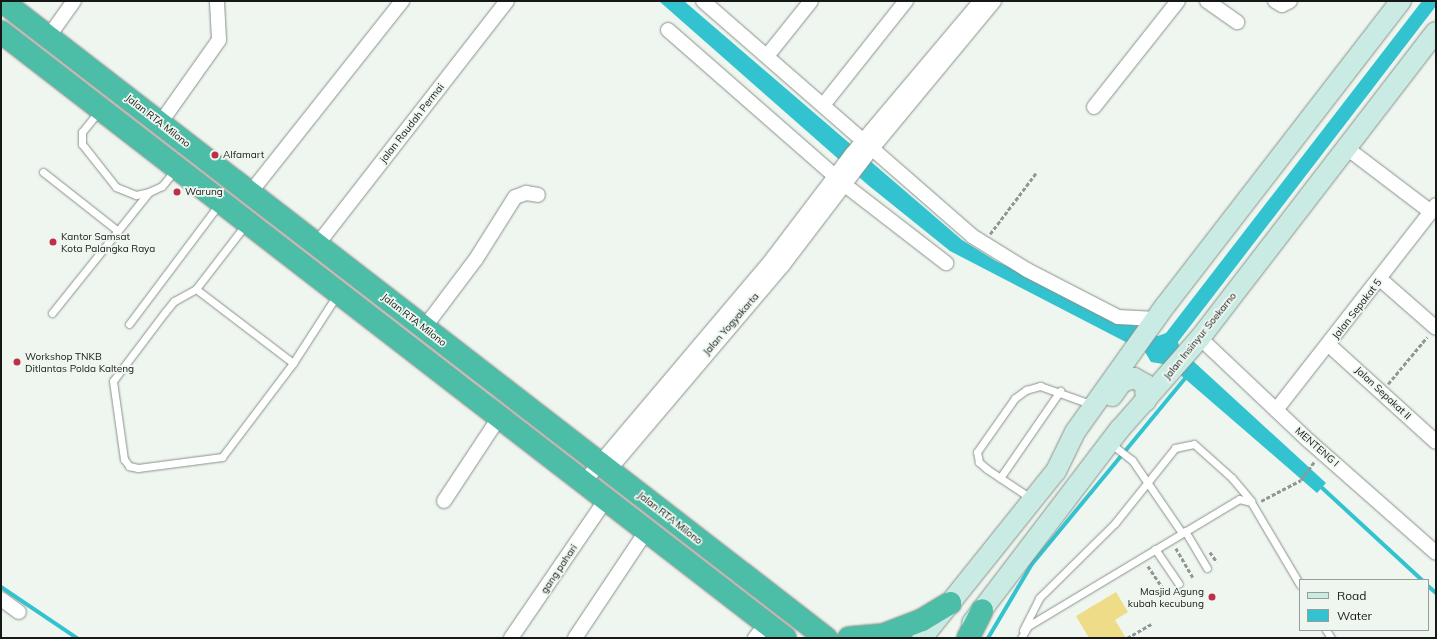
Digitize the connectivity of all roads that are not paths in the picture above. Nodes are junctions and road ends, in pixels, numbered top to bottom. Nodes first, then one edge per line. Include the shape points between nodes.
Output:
1 (2, 1) edge
2 (74, 1) edge
3 (217, 1) edge
4 (402, 1) edge
5 (507, 1) edge
6 (702, 1) edge
7 (811, 1) edge
8 (906, 1) edge
9 (982, 1) edge
10 (994, 1) edge
11 (1178, 1) edge
12 (1207, 1) edge
13 (1276, 1) edge
14 (1290, 1) edge
15 (1401, 1) edge
16 (1237, 22) dead end
17 (668, 30) dead end
18 (1, 32) edge
19 (1436, 32) edge
20 (49, 36) junction
21 (767, 56) junction
22 (824, 104) junction
23 (1094, 107) dead end
24 (101, 108) junction
25 (161, 122) junction
26 (1348, 149) junction
27 (862, 152) junction
28 (177, 168) junction
29 (43, 172) dead end
30 (842, 177) junction
31 (149, 192) junction
32 (250, 193) junction
33 (538, 195) dead end
34 (222, 200) junction
35 (1433, 209) edge
36 (248, 221) junction
37 (118, 231) junction
38 (317, 245) junction
39 (946, 263) dead end
40 (1380, 279) junction
41 (196, 290) junction
42 (340, 292) junction
43 (52, 313) dead end
44 (129, 324) dead end
45 (1436, 327) edge
46 (424, 328) junction
47 (1200, 338) junction
48 (1141, 343) junction
49 (1329, 345) junction
50 (450, 348) junction
51 (293, 363) junction
52 (1177, 365) junction
53 (436, 366) junction
54 (1060, 391) junction
55 (1146, 401) junction
56 (1094, 405) junction
57 (1276, 410) junction
58 (500, 416) junction
59 (1436, 442) edge
60 (1113, 445) junction
61 (605, 466) junction
62 (1056, 471) junction
63 (1000, 478) junction
64 (584, 482) junction
65 (1148, 482) junction
66 (606, 499) junction
67 (1032, 499) junction
68 (444, 501) dead end
69 (1252, 503) junction
70 (647, 530) junction
71 (1183, 532) junction
72 (1156, 549) junction
73 (1436, 553) edge
74 (981, 562) junction
75 (1207, 568) dead end
76 (1005, 579) junction
77 (1299, 583) edge
78 (1179, 584) dead end
79 (1, 599) edge
80 (950, 603) junction
81 (982, 610) junction
82 (19, 612) dead end
83 (761, 631) edge
84 (826, 637) edge
85 (1021, 637) edge
86 (511, 638) edge
87 (574, 638) edge
88 (785, 638) edge
89 (849, 638) edge
90 (922, 638) edge
91 (961, 638) edge
92 (968, 638) edge

1 - 20 highway, Jalan RTA Milono
2 - 20 street
3 - 25 street via 219,40
4 - 32 street
5 - 38 street, jalan Raudah Permai
6 - 21 street
7 - 21 street
8 - 22 street
9 - 27 street
10 - 27 street
11 - 23 street
12 - 16 street
13 - 14 street via 1285,5
15 - 48 street
17 - 30 street
18 - 24 highway
19 - 26 street, Jalan Insinyur Soekarno
20 - 25 highway, Jalan RTA Milono
21 - 22 street
22 - 27 street
24 - 28 highway
24 - 31 lane via 82,132 82,144 89,158 116,187 136,195
25 - 32 highway, Jalan RTA Milono
26 - 35 street
26 - 47 street, Jalan Insinyur Soekarno
27 - 30 street
27 - 48 street via 983,244 1118,317
28 - 31 lane via 162,186
28 - 34 highway
29 - 37 lane
30 - 39 street
30 - 61 street
31 - 37 lane
32 - 38 highway, Jalan RTA Milono
33 - 46 street via 526,193 515,197 476,259
34 - 36 highway
34 - 44 lane
35 - 40 street, Jalan Sepakat 5
36 - 41 lane
36 - 42 highway
37 - 43 lane
38 - 46 highway, Jalan RTA Milono
40 - 45 street
40 - 49 street, Jalan Sepakat 5
41 - 51 lane
41 - 51 lane via 174,302 113,381 124,459 129,466 138,468 222,457
42 - 51 lane
42 - 53 highway
46 - 50 highway, Jalan RTA Milono
47 - 52 street, Jalan Insinyur Soekarno
47 - 57 street, MENTENG I
48 - 52 street via 1138,358 1149,374 1162,376
48 - 56 street
49 - 57 street, Jalan Sepakat 5
49 - 59 street, Jalan Sepakat II
50 - 53 highway
50 - 61 highway, Jalan RTA Milono
52 - 55 street, Jalan Insinyur Soekarno
53 - 58 highway
54 - 56 lane
54 - 63 lane
54 - 63 lane via 1040,386 1014,398 977,452 979,462
55 - 60 street, Jalan Insinyur Soekarno
55 - 62 street via 1147,390 1141,381 1134,378 1122,382
56 - 62 street via 1062,452
57 - 73 street, MENTENG I
58 - 64 highway
58 - 68 street
60 - 65 lane via 1127,455
60 - 76 street, Jalan Insinyur Soekarno
61 - 64 street
61 - 84 highway, Jalan RTA Milono
62 - 67 street
63 - 67 lane
64 - 66 highway
65 - 69 lane via 1175,448 1194,444 1232,478
65 - 71 lane
65 - 85 lane via 1114,523 1039,598
66 - 70 highway
66 - 86 street, gang pahari
67 - 74 street
69 - 71 lane via 1238,499
69 - 77 lane
70 - 83 highway
70 - 87 street
71 - 72 lane
71 - 75 lane
72 - 78 lane
72 - 85 lane via 1028,626
74 - 76 street
74 - 80 street
76 - 81 street, Jalan Insinyur Soekarno
79 - 82 street
80 - 89 highway via 922,620 883,635
80 - 90 street
81 - 91 street, Jalan Insinyur Soekarno
81 - 92 highway
83 - 88 highway

